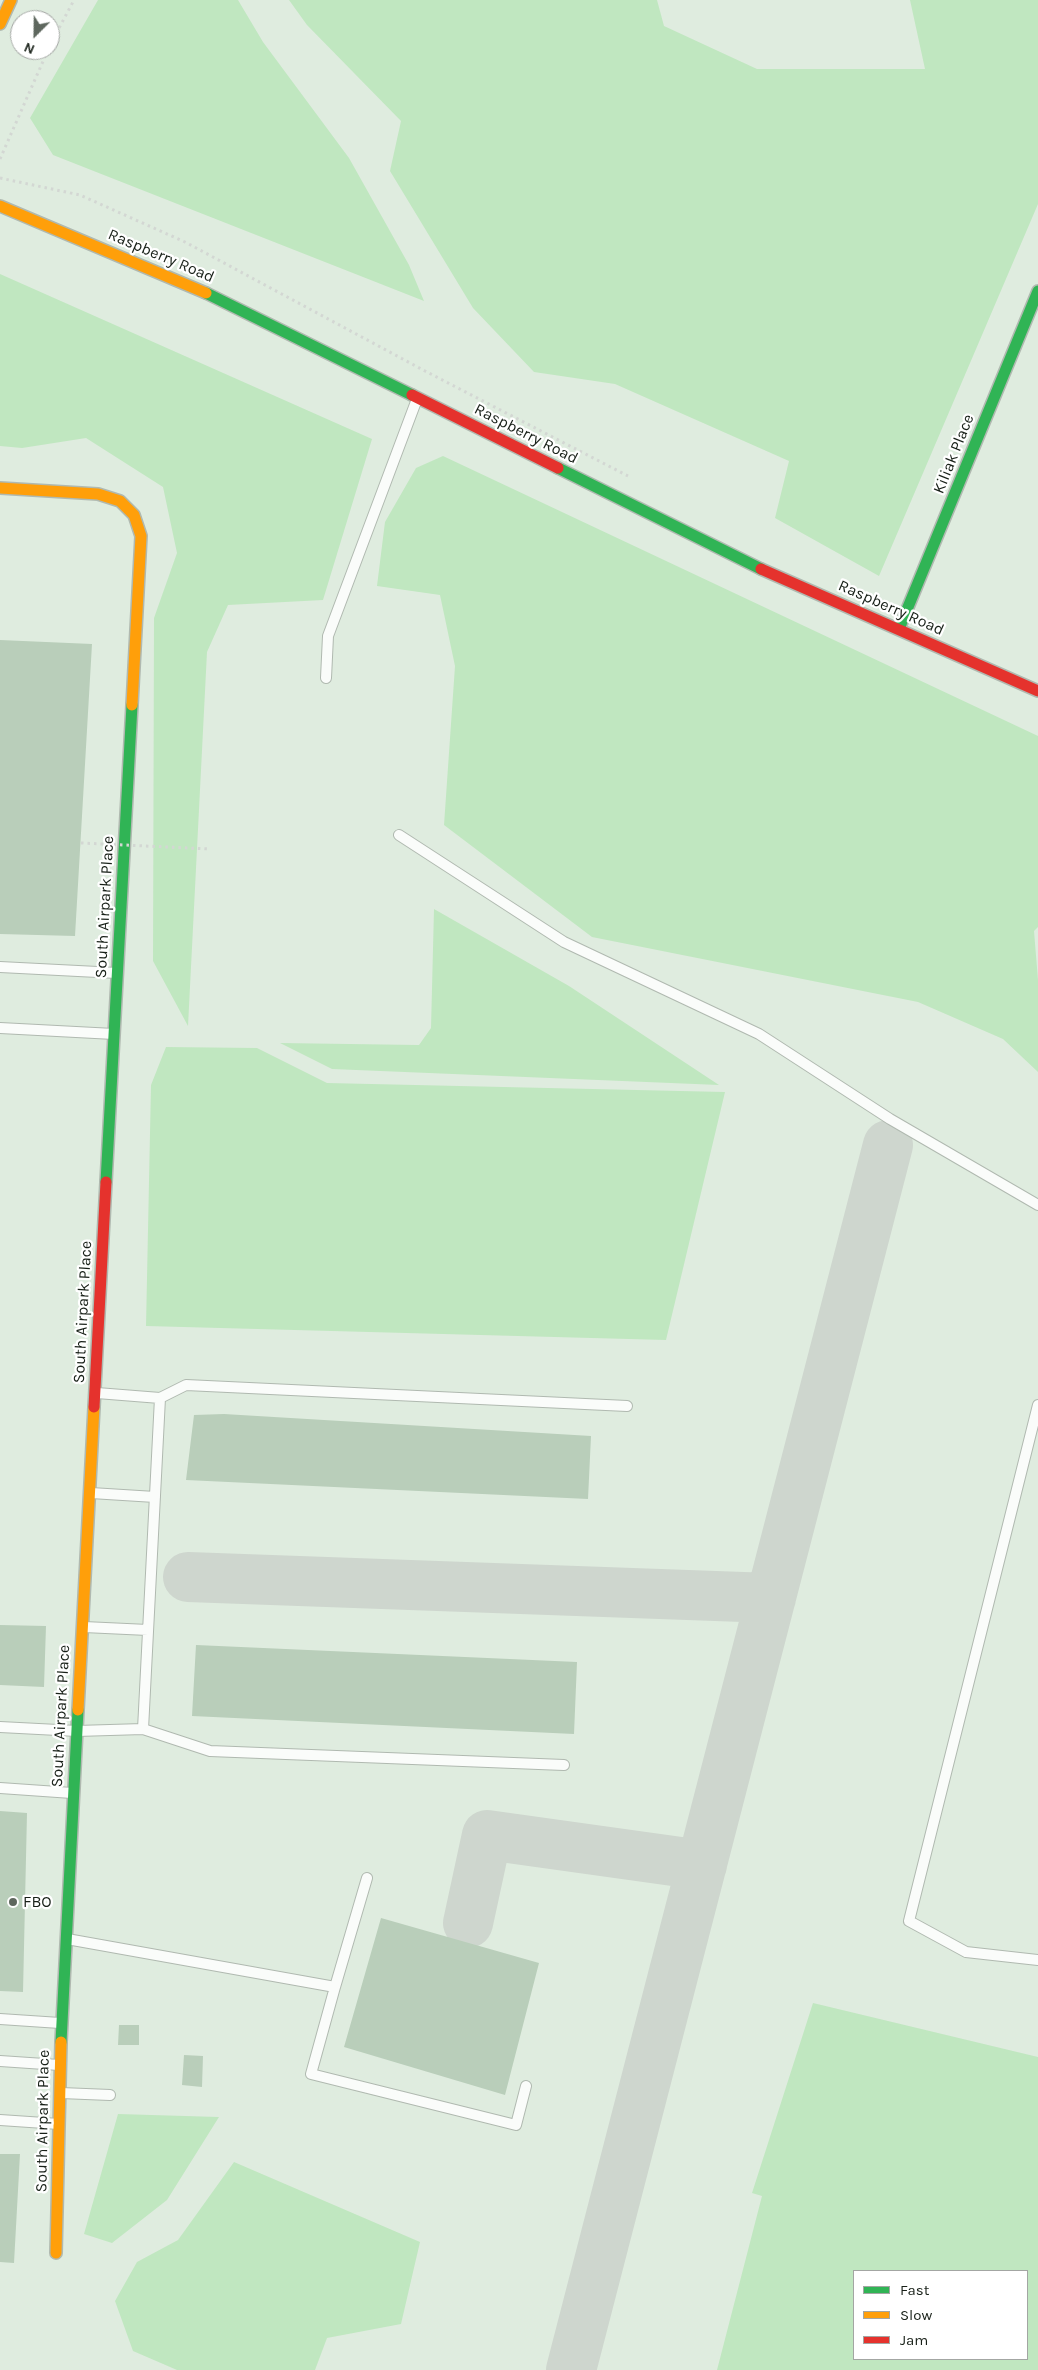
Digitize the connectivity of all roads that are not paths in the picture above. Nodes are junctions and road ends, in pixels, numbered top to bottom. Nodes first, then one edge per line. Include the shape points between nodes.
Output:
1 (11, 0) edge
2 (0, 24) edge
3 (0, 206) edge
4 (1038, 291) edge
5 (418, 398) junction
6 (0, 488) edge
7 (899, 629) junction
8 (326, 678) dead end
9 (1038, 691) edge
10 (399, 835) dead end
11 (0, 967) edge
12 (118, 973) junction
13 (0, 1028) edge
14 (114, 1034) junction
15 (1038, 1205) edge
16 (95, 1393) junction
17 (160, 1398) junction
18 (1038, 1405) edge
19 (627, 1406) dead end
20 (90, 1493) junction
21 (155, 1497) junction
22 (82, 1626) junction
23 (148, 1630) junction
24 (0, 1727) edge
25 (143, 1729) junction
26 (77, 1731) junction
27 (564, 1765) dead end
28 (0, 1788) edge
29 (73, 1794) junction
30 (367, 1878) dead end
31 (66, 1939) junction
32 (1038, 1960) edge
33 (335, 1987) junction
34 (0, 2019) edge
35 (61, 2023) junction
36 (0, 2061) edge
37 (60, 2065) junction
38 (526, 2086) dead end
39 (60, 2093) junction
40 (110, 2095) dead end
41 (0, 2120) edge
42 (59, 2124) junction
43 (56, 2253) dead end

1 - 2 street
3 - 5 street, Raspberry Road via 220,299
4 - 7 street, Kiliak Place
5 - 7 street, Raspberry Road via 737,558
5 - 8 lane via 328,636
6 - 12 street, South Airpark Place via 98,494 120,501 134,515 142,536
7 - 9 street, Raspberry Road
10 - 15 lane via 564,942 759,1034 890,1119
11 - 12 lane
12 - 14 street, South Airpark Place
13 - 14 lane
14 - 16 street, South Airpark Place
16 - 17 lane
16 - 20 street, South Airpark Place
17 - 19 lane via 186,1384
17 - 21 lane
18 - 32 lane via 909,1921 966,1952
20 - 21 lane
20 - 22 street, South Airpark Place
21 - 23 lane
22 - 23 lane
22 - 26 street, South Airpark Place
23 - 25 lane
24 - 26 lane
25 - 26 lane
25 - 27 lane via 210,1751
26 - 29 street, South Airpark Place
28 - 29 lane
29 - 31 street, South Airpark Place
30 - 33 lane
31 - 33 lane
31 - 35 street, South Airpark Place
33 - 38 lane via 310,2074 516,2125
34 - 35 lane
35 - 37 street, South Airpark Place
36 - 37 lane
37 - 39 street, South Airpark Place
39 - 40 lane
39 - 42 street, South Airpark Place
41 - 42 lane
42 - 43 street, South Airpark Place

